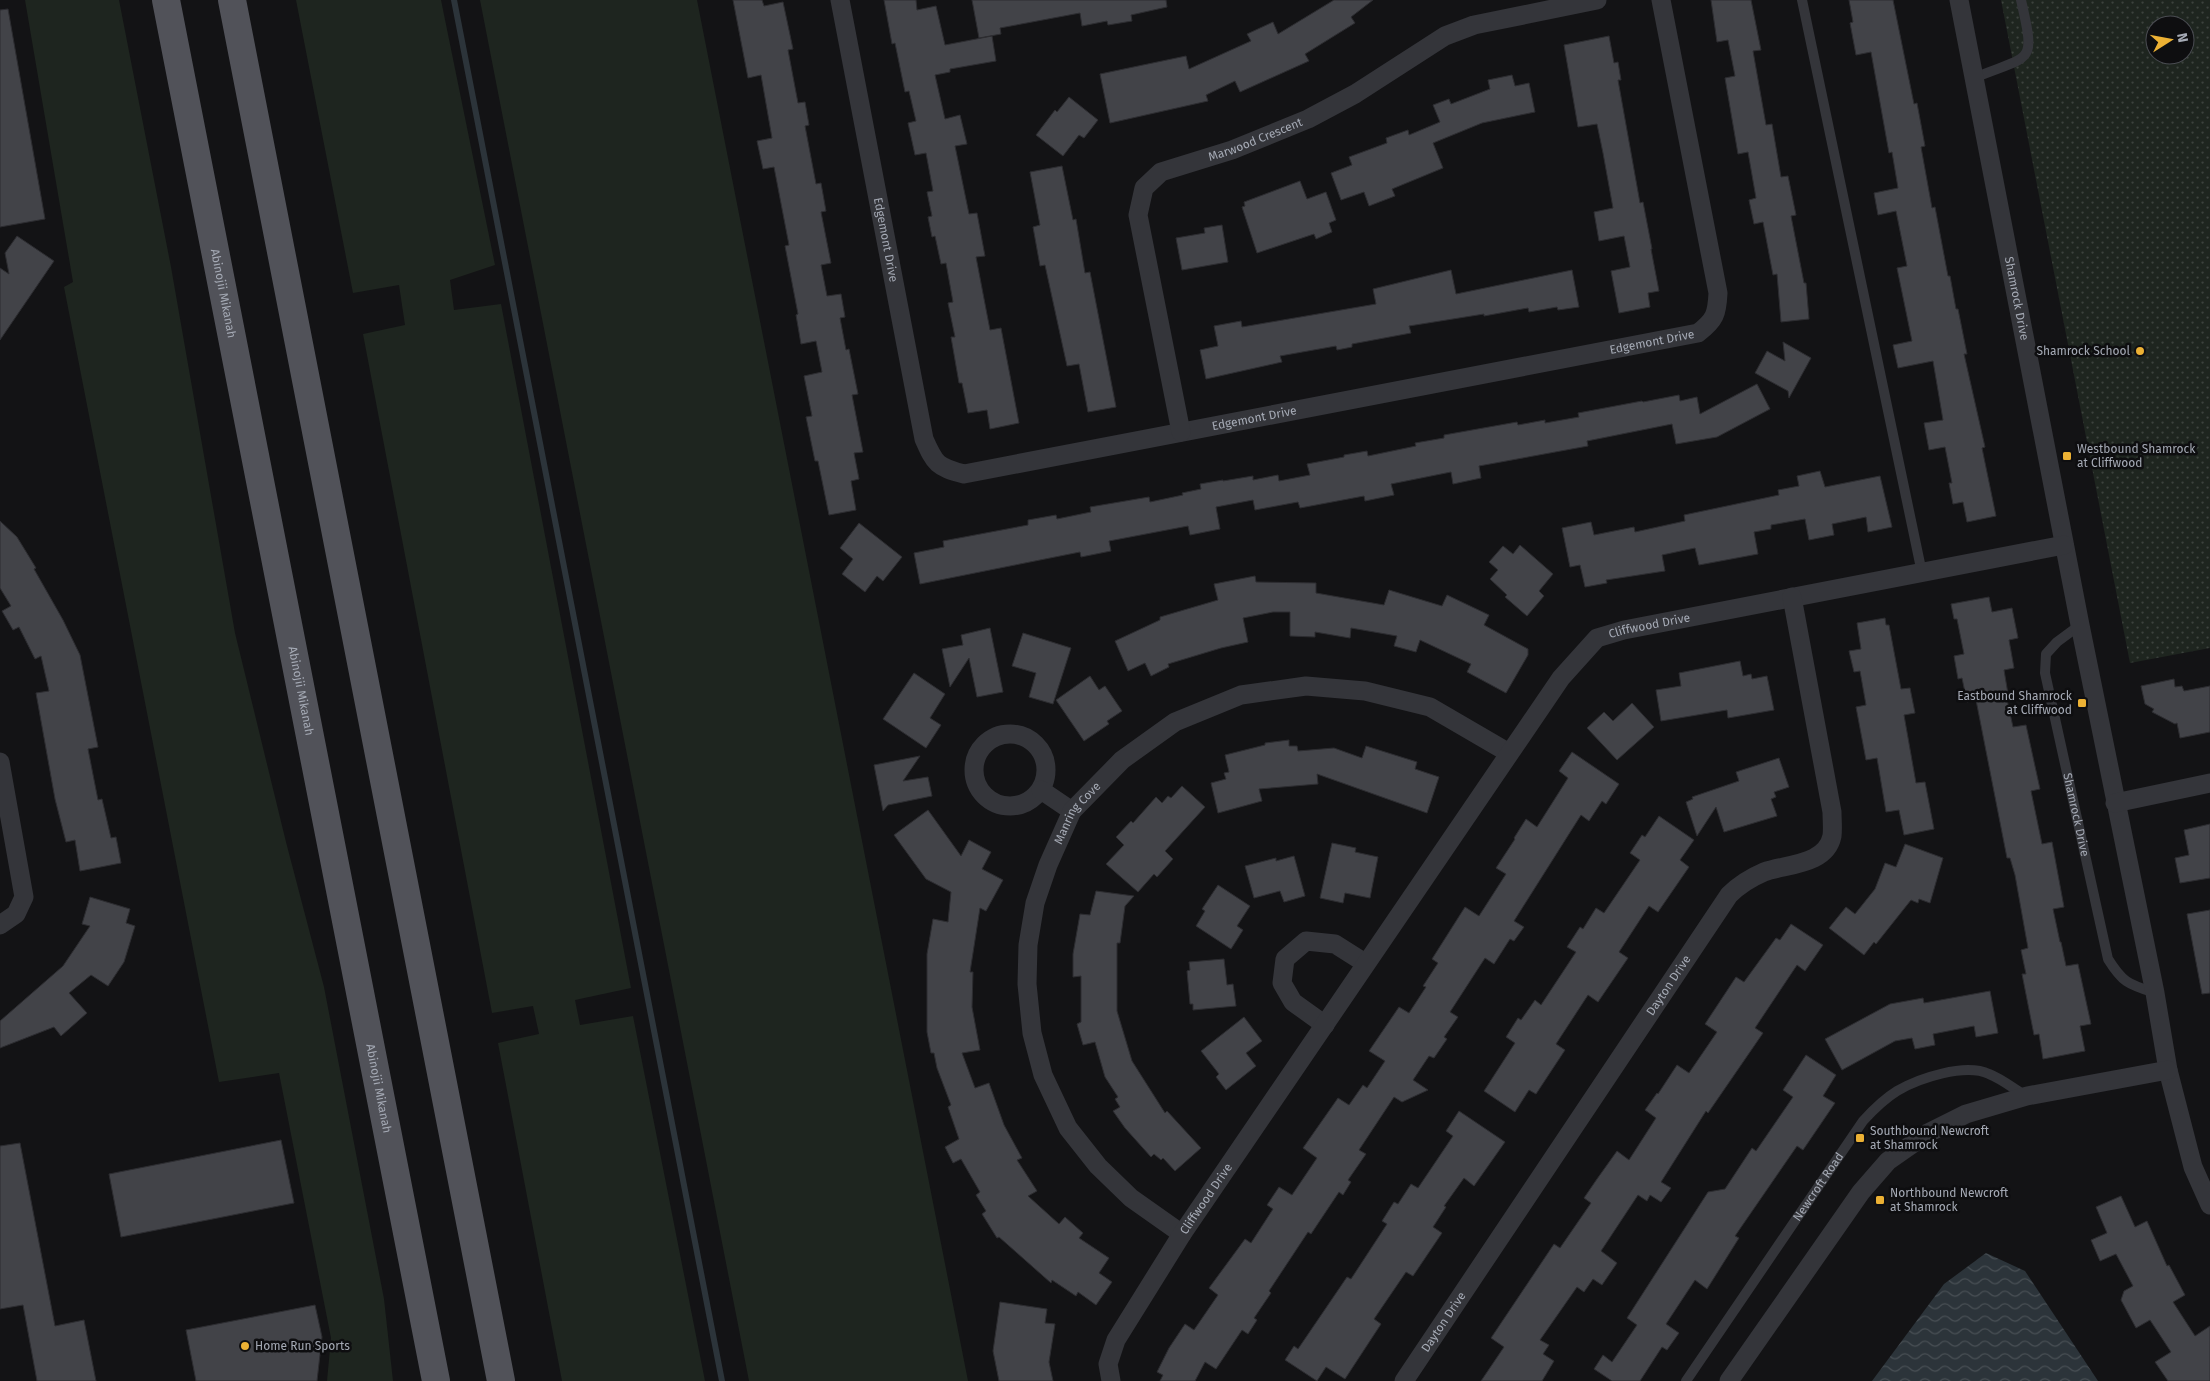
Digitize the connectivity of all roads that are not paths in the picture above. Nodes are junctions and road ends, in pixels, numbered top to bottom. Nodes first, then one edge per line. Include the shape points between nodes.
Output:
1 (148, 0) edge
2 (166, 0) edge
3 (232, 0) edge
4 (840, 0) edge
5 (1597, 0) edge
6 (1661, 0) edge
7 (1802, 0) edge
8 (1959, 0) edge
9 (2021, 0) edge
10 (178, 63) junction
11 (1974, 78) junction
12 (1181, 432) junction
13 (2064, 546) junction
14 (1922, 573) junction
15 (1792, 597) junction
16 (2080, 625) junction
17 (1509, 753) junction
18 (0, 762) edge
19 (2210, 783) edge
20 (1041, 790) dead end
21 (2115, 803) junction
22 (1072, 811) junction
23 (0, 925) edge
24 (1365, 964) junction
25 (2155, 992) junction
26 (1325, 1025) junction
27 (2168, 1070) junction
28 (2027, 1096) junction
29 (2210, 1205) edge
30 (1182, 1234) junction
31 (417, 1273) junction
32 (418, 1381) edge
33 (436, 1381) edge
34 (501, 1381) edge
35 (1111, 1381) edge
36 (1404, 1381) edge
37 (1686, 1381) edge
38 (1729, 1381) edge

1 - 10 main road
2 - 10 main road, Abinojii Mikanah
3 - 34 main road
4 - 12 street, Edgemont Drive via 924,440 932,458 943,469 964,474
5 - 12 street, Marwood Crescent via 1474,25 1445,36 1355,94 1308,119 1232,150 1162,172 1144,188 1138,215
6 - 12 street, Edgemont Drive via 1718,293 1718,310 1711,323 1698,333
7 - 14 lane
8 - 11 street, Shamrock Drive
9 - 11 lane via 2030,39 2028,51 2021,61
10 - 31 main road, Abinojii Mikanah
11 - 13 street, Shamrock Drive
13 - 14 street, Cliffwood Drive
13 - 16 street, Shamrock Drive
14 - 15 street, Cliffwood Drive
15 - 17 street, Cliffwood Drive via 1597,638 1561,678
15 - 36 street, Dayton Drive via 1832,812 1832,837 1824,851 1812,860 1766,872 1740,884 1729,895
16 - 21 street, Shamrock Drive
16 - 25 lane, Shamrock Drive via 2046,654 2045,673 2108,959 2119,976 2134,986
17 - 22 street, Manring Cove via 1430,707 1365,691 1306,686 1242,695 1175,722 1122,760
17 - 24 street, Cliffwood Drive
18 - 23 street via 24,897 16,914
19 - 21 street
20 - 22 street
21 - 25 street, Shamrock Drive
22 - 30 street, Manring Cove via 1035,903 1028,945 1027,984 1032,1033 1043,1075 1068,1128 1098,1166 1131,1198
24 - 26 street, Cliffwood Drive
24 - 26 street via 1335,944 1306,941 1285,959 1282,983 1293,1002
25 - 27 street, Shamrock Drive
26 - 30 street, Cliffwood Drive
27 - 28 street
27 - 29 street, Shamrock Drive via 2193,1167
28 - 37 lane, Newcroft Road via 1989,1073 1963,1070 1923,1079 1897,1091 1878,1105 1863,1121
28 - 38 street via 1966,1114 1928,1133 1888,1161 1861,1192
30 - 35 street, Cliffwood Drive via 1116,1340 1108,1364
31 - 32 main road
31 - 33 main road, Abinojii Mikanah

